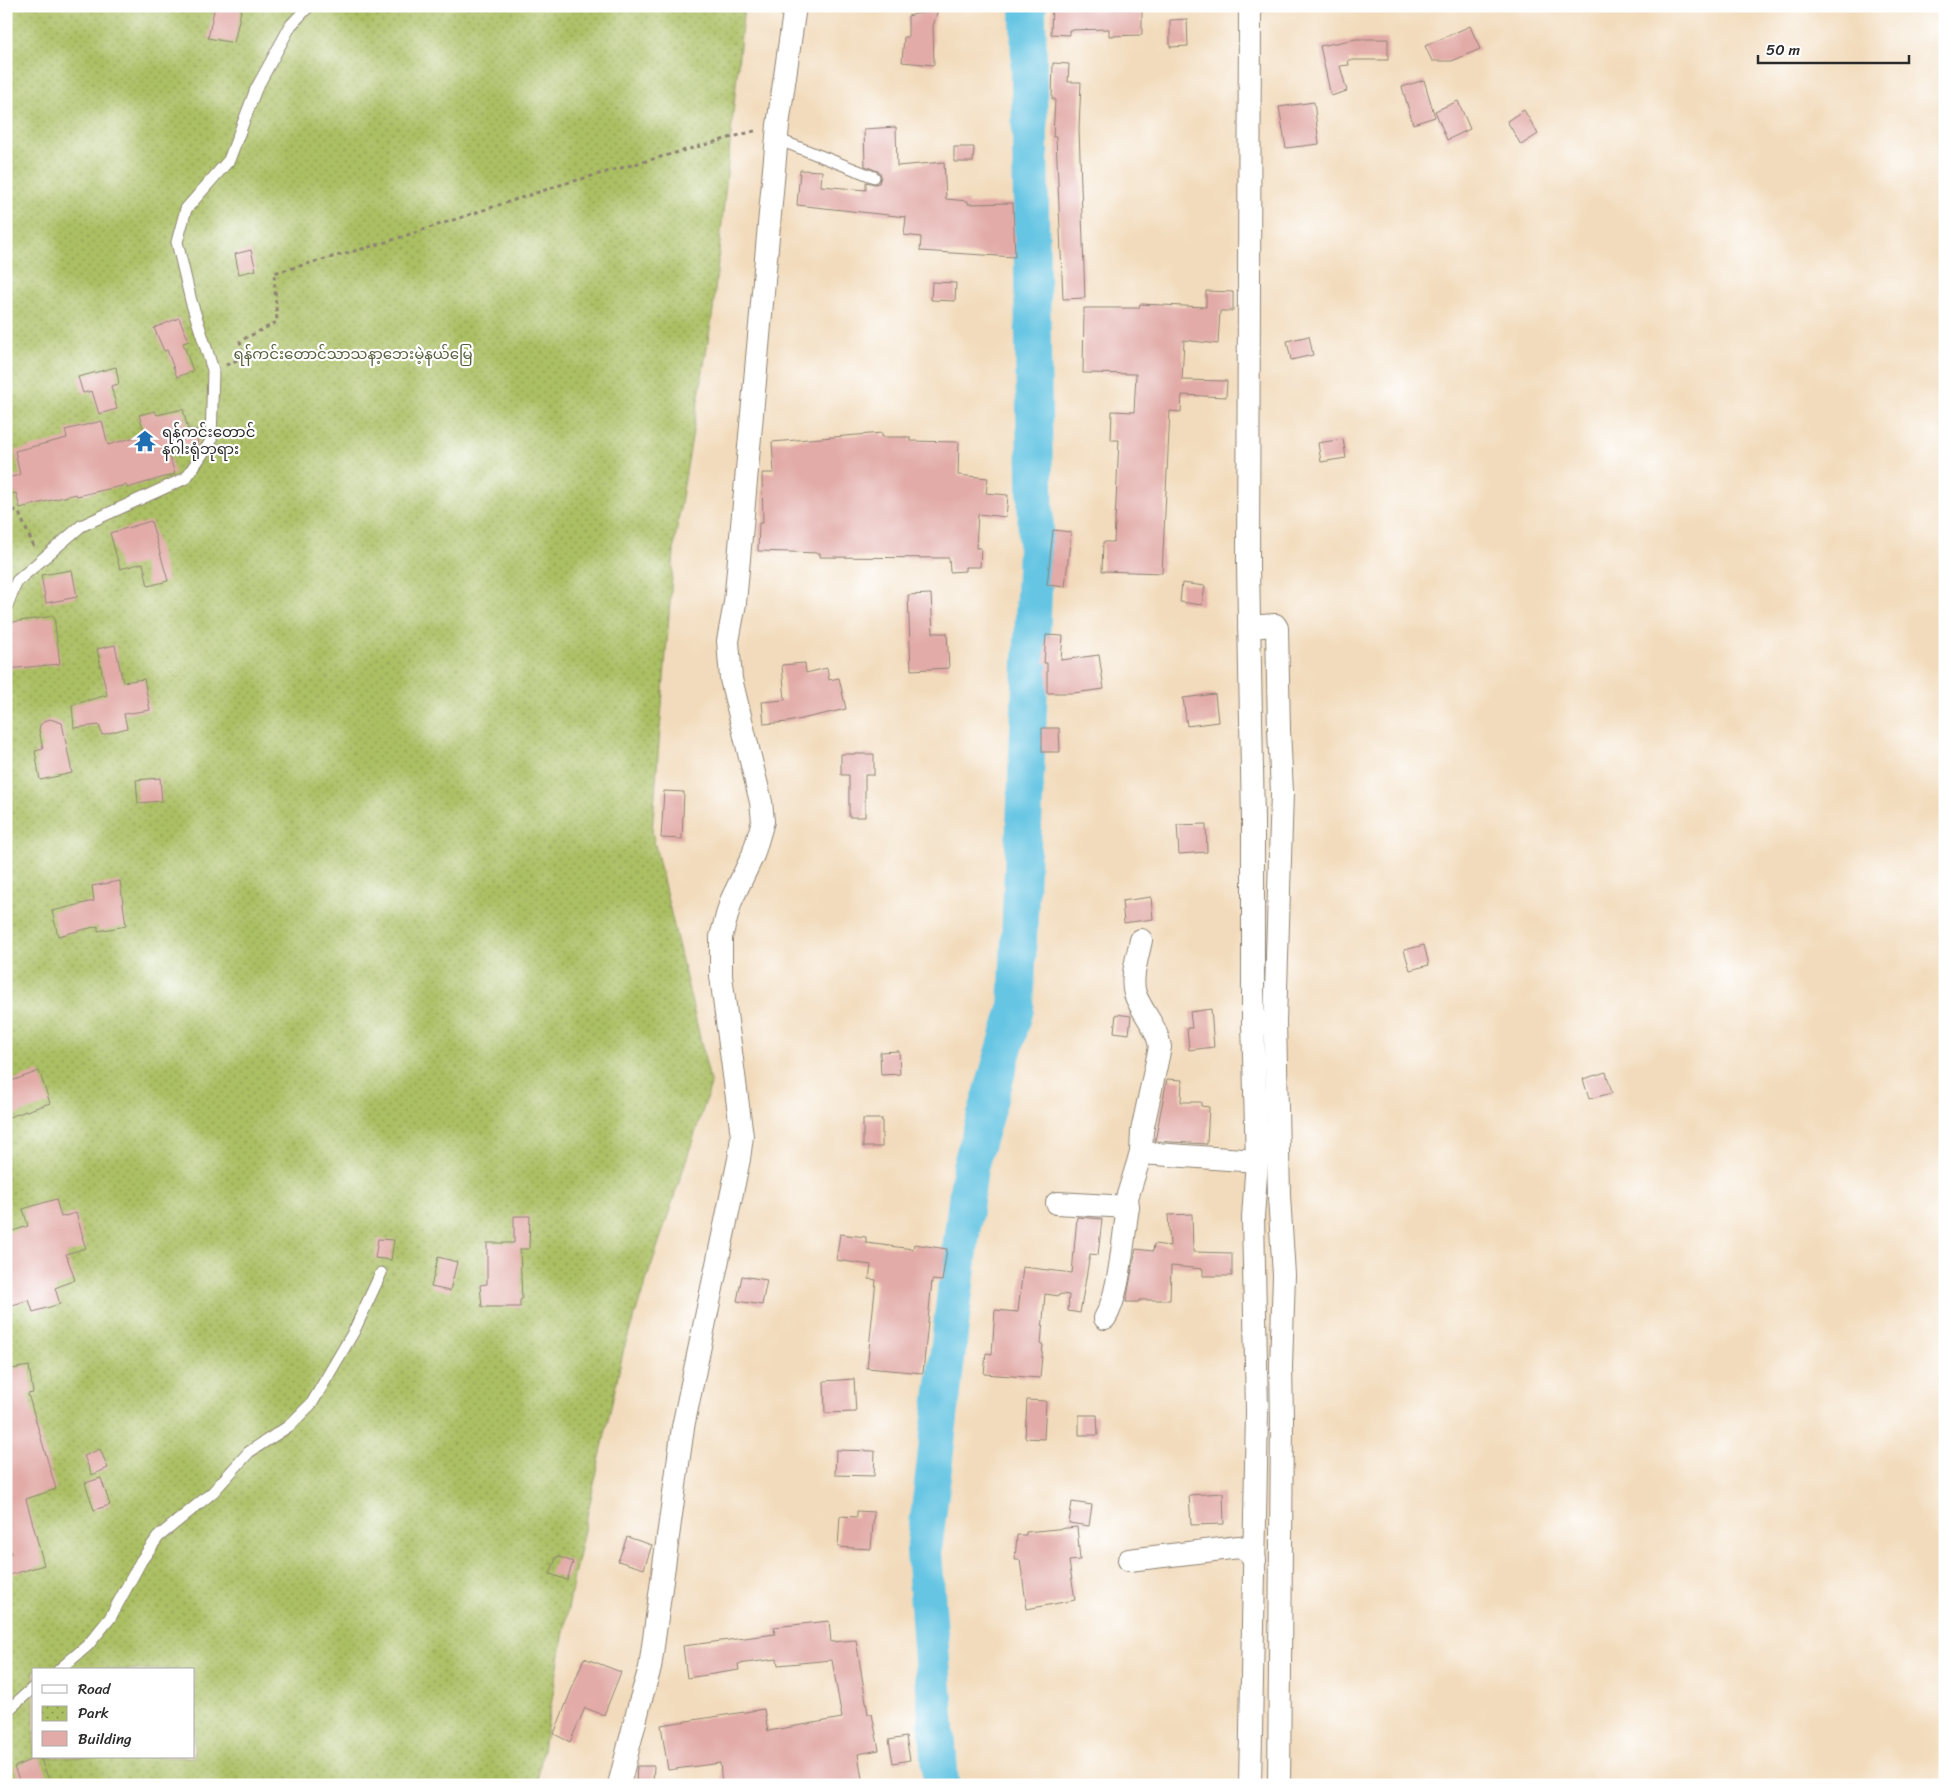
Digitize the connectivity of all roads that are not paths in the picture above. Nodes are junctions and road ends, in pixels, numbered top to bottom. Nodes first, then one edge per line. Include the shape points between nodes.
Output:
1 (309, 6) edge
2 (795, 6) edge
3 (1250, 6) edge
4 (777, 132) junction
5 (874, 177) dead end
6 (6, 608) edge
7 (1260, 626) junction
8 (1141, 940) dead end
9 (1264, 1023) junction
10 (1141, 1153) junction
11 (1257, 1161) junction
12 (1267, 1198) junction
13 (1057, 1203) dead end
14 (1128, 1207) junction
15 (381, 1273) dead end
16 (1105, 1318) dead end
17 (1129, 1560) dead end
18 (1255, 1560) junction
19 (61, 1668) edge
20 (32, 1689) edge
21 (6, 1712) edge
22 (619, 1785) edge
23 (1250, 1785) edge
24 (1279, 1785) edge

1 - 6 lane via 291,25 256,89 229,160 186,209 177,242 213,370 211,441 186,478 81,526 17,581
2 - 4 street
3 - 7 street
4 - 5 lane
4 - 22 street via 736,593 728,641 731,679 762,802 763,821 753,855 731,901 721,937 721,976 742,1136 683,1427 650,1668
7 - 9 street via 1253,820
7 - 9 street via 1277,628 1282,781
8 - 10 street via 1135,969 1135,994 1155,1028 1160,1046 1142,1131
9 - 11 street
9 - 12 street
10 - 11 street
10 - 14 street
11 - 12 street
12 - 18 street via 1257,1411
12 - 24 street via 1284,1275
13 - 14 street
14 - 16 street via 1116,1287
15 - 19 lane via 354,1331 312,1403 289,1426 249,1452 213,1492 158,1537 110,1618 88,1645
17 - 18 street via 1239,1547 1247,1550
18 - 23 street
20 - 21 lane

